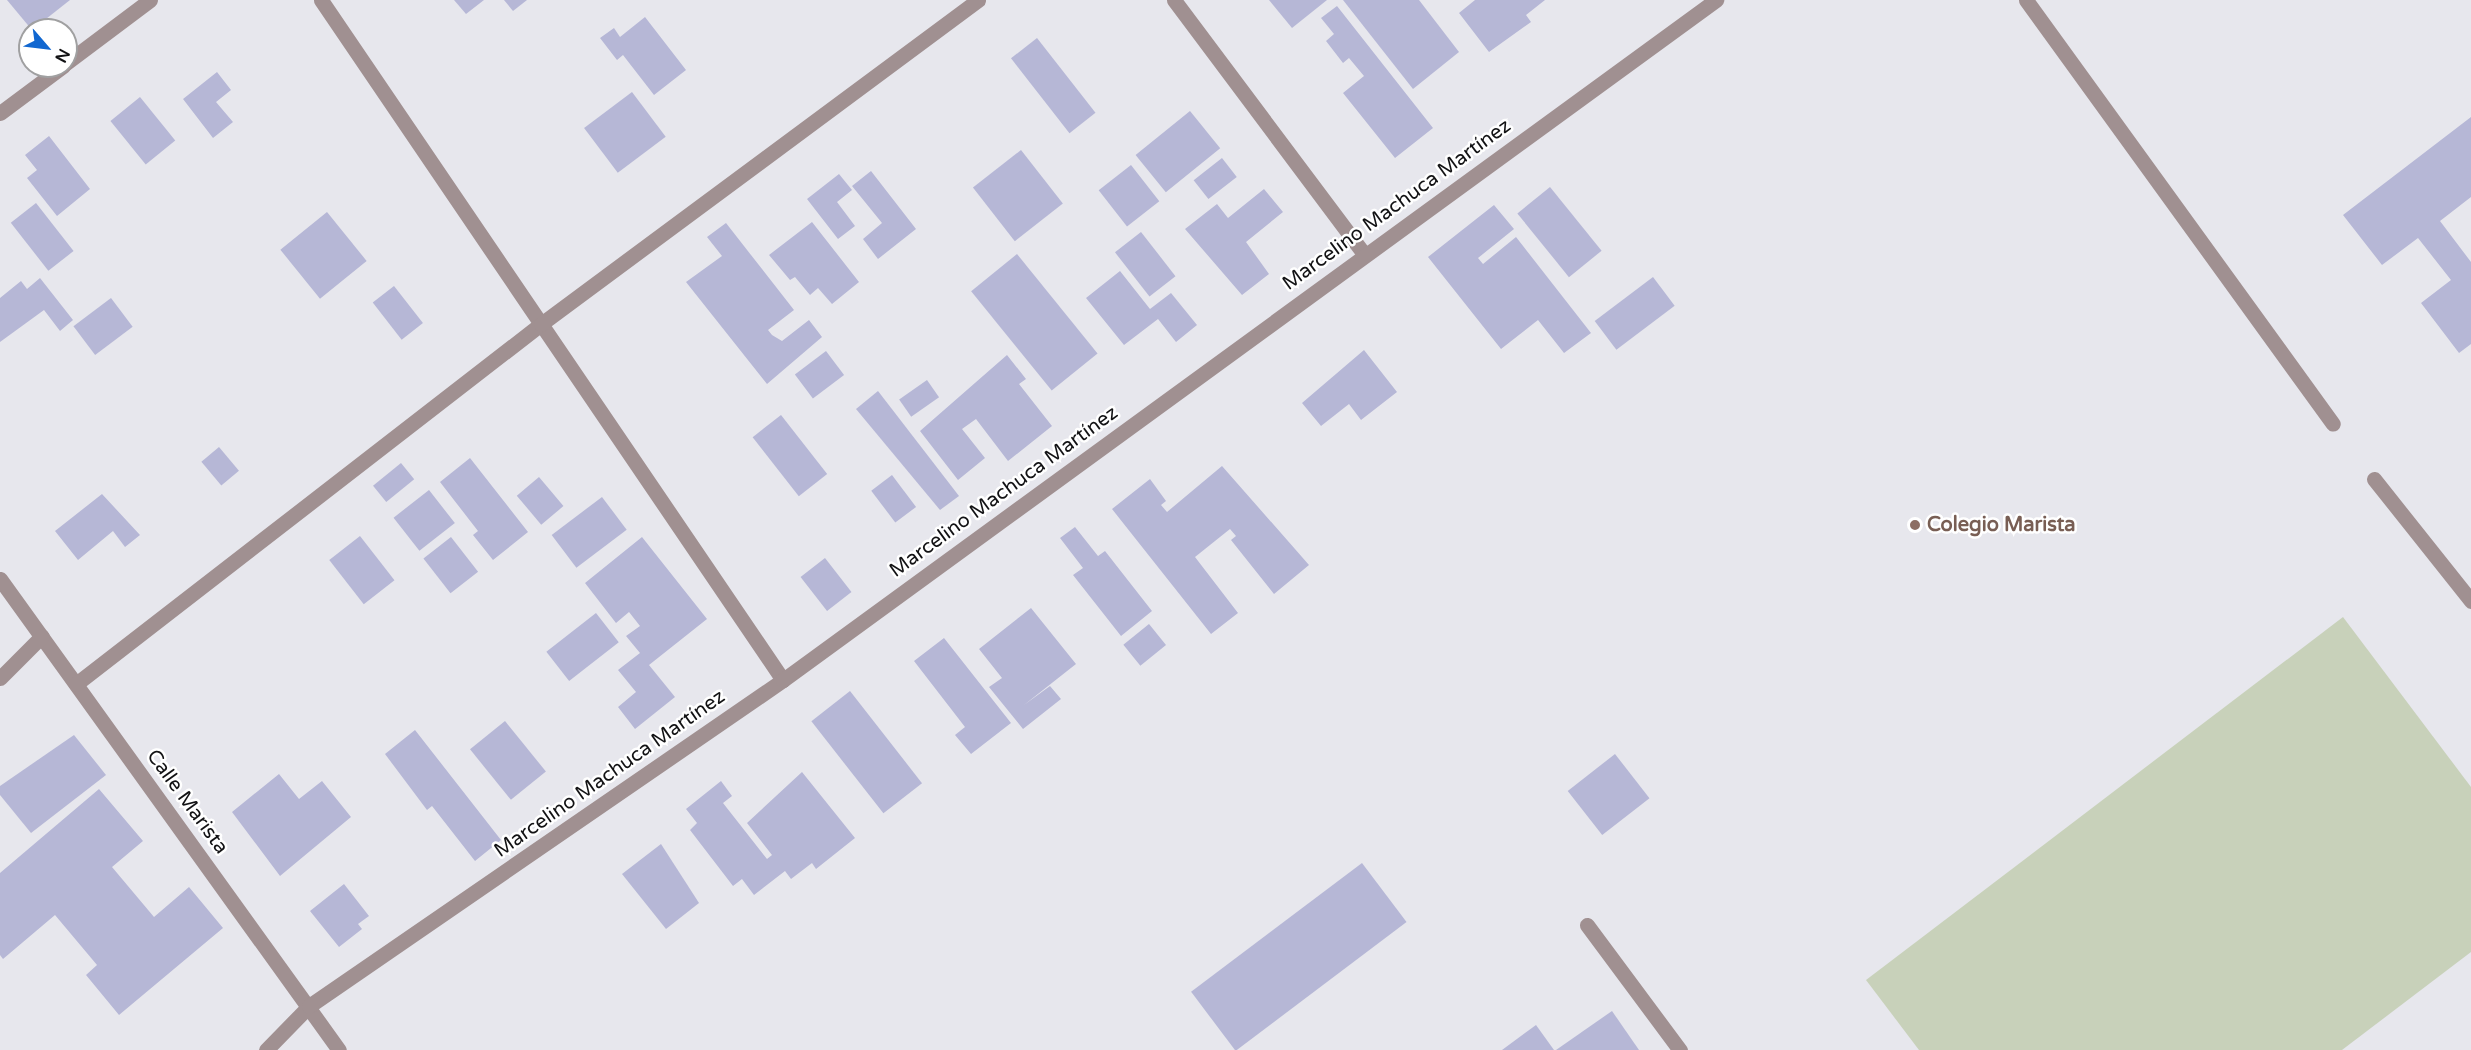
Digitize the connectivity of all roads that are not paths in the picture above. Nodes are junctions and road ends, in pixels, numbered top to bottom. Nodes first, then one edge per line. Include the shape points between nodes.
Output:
1 (150, 0) edge
2 (321, 0) edge
3 (978, 0) edge
4 (1174, 0) edge
5 (1716, 0) edge
6 (2026, 0) edge
7 (78, 54) edge
8 (47, 78) edge
9 (0, 113) edge
10 (1364, 254) junction
11 (541, 324) junction
12 (2333, 424) dead end
13 (2374, 479) dead end
14 (0, 579) edge
15 (2471, 601) edge
16 (42, 636) junction
17 (0, 678) edge
18 (783, 680) junction
19 (76, 684) junction
20 (1587, 925) dead end
21 (309, 1006) junction
22 (266, 1050) edge
23 (339, 1050) edge
24 (1680, 1050) edge

1 - 7 street
2 - 11 street
3 - 11 street
4 - 10 street
5 - 10 street, Marcelino Machuca Martínez
6 - 12 street
8 - 9 street
10 - 18 street, Marcelino Machuca Martínez
11 - 18 street
11 - 19 street
13 - 15 street
14 - 16 street, Calle Marista
16 - 17 street
16 - 19 street, Calle Marista
18 - 21 street, Marcelino Machuca Martínez
19 - 21 street, Calle Marista
20 - 24 street
21 - 22 street, Marcelino Machuca Martínez
21 - 23 street, Calle Marista

